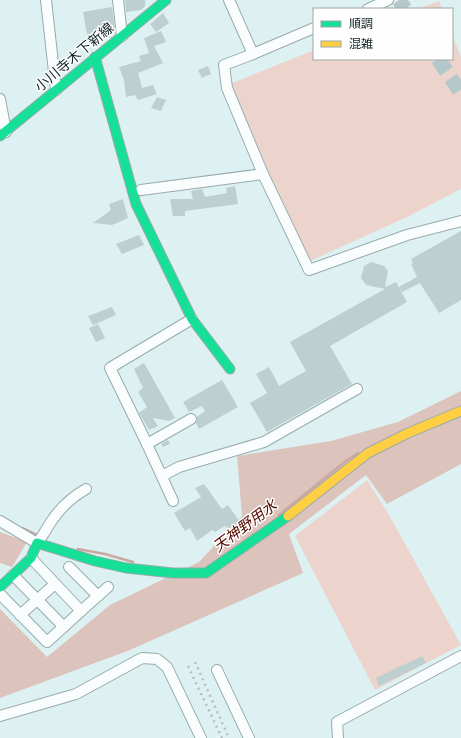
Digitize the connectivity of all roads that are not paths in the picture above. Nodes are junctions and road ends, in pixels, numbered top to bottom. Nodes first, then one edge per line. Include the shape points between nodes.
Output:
1 (46, 0) edge
2 (118, 0) edge
3 (166, 0) edge
4 (229, 0) edge
5 (388, 0) edge
6 (370, 8) edge
7 (313, 28) edge
8 (122, 36) junction
9 (103, 51) junction
10 (253, 54) junction
11 (96, 57) junction
12 (56, 90) junction
13 (0, 99) edge
14 (3, 134) edge
15 (263, 174) junction
16 (141, 190) junction
17 (144, 218) junction
18 (461, 220) edge
19 (192, 318) junction
20 (230, 369) dead end
21 (357, 389) dead end
22 (461, 411) edge
23 (191, 419) dead end
24 (147, 444) junction
25 (162, 476) junction
26 (86, 489) dead end
27 (173, 501) dead end
28 (0, 521) edge
29 (37, 543) junction
30 (31, 558) junction
31 (69, 567) dead end
32 (13, 575) junction
33 (55, 584) junction
34 (0, 587) edge
35 (108, 587) dead end
36 (0, 594) edge
37 (98, 596) junction
38 (37, 600) junction
39 (81, 611) junction
40 (20, 615) junction
41 (64, 627) junction
42 (461, 656) edge
43 (217, 670) dead end
44 (0, 716) edge
45 (201, 738) edge
46 (249, 738) edge
47 (338, 738) edge

1 - 12 street
2 - 8 street
3 - 8 street, 小川寺木下新線
4 - 10 street
5 - 6 street
7 - 10 street
8 - 9 street, 小川寺木下新線
9 - 11 street, 小川寺木下新線
9 - 16 street
10 - 15 street via 224,65 227,88
11 - 12 street, 小川寺木下新線
11 - 17 street via 136,204
12 - 14 street, 小川寺木下新線
13 - 14 street
15 - 16 street
15 - 18 street via 309,270 407,235
16 - 17 street
17 - 19 street
19 - 20 street
19 - 24 street via 110,368
21 - 25 street via 264,442 179,467
22 - 29 street via 368,453 275,528 206,573 173,573 126,568
23 - 24 street
24 - 25 street
25 - 27 street
26 - 29 street via 63,505
28 - 29 street
29 - 30 street
30 - 32 street
30 - 33 street
31 - 37 street
32 - 34 street
32 - 38 street
33 - 38 street
33 - 39 street
35 - 37 street
36 - 40 street
37 - 39 street
38 - 40 street
38 - 41 street
39 - 41 street
40 - 41 street via 47,642
42 - 47 street via 337,722
43 - 46 street
44 - 45 street via 76,694 142,658 158,659 170,672

